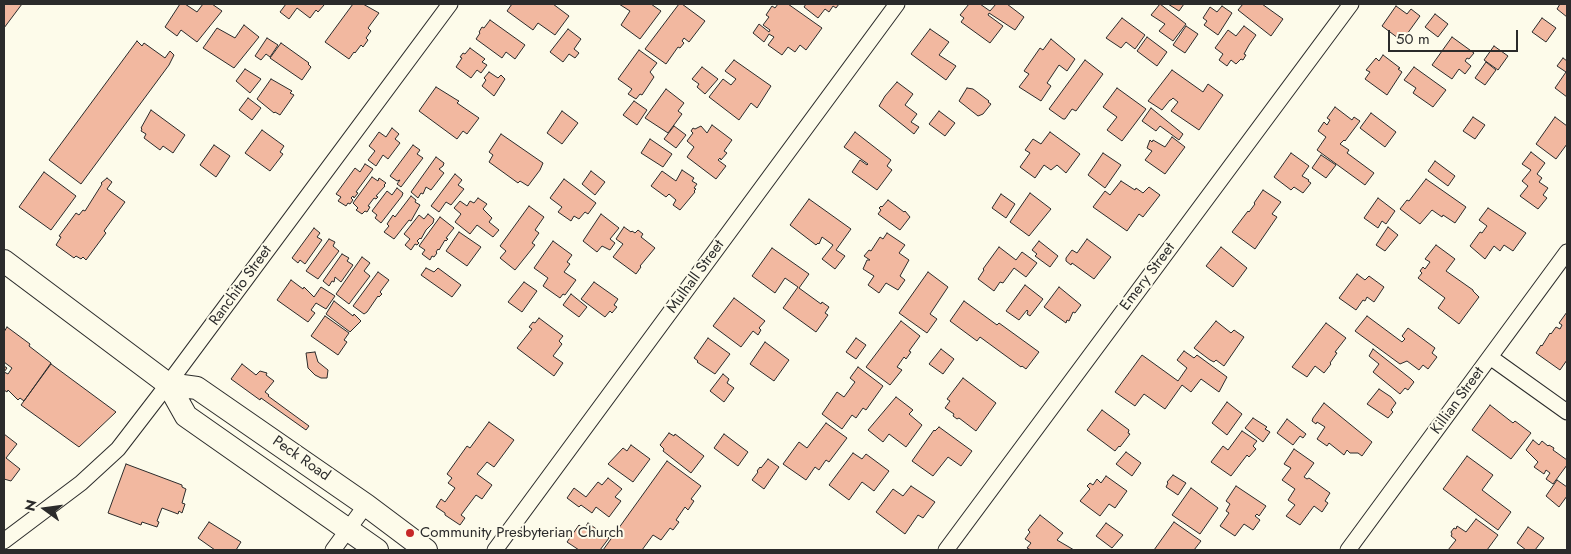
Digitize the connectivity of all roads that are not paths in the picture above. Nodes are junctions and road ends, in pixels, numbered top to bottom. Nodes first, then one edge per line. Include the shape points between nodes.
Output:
1 (450, 4) edge
2 (897, 4) edge
3 (1351, 4) edge
4 (1567, 252) edge
5 (4, 261) edge
6 (1490, 357) junction
7 (168, 384) junction
8 (1567, 412) edge
9 (366, 505) junction
10 (349, 529) junction
11 (4, 541) edge
12 (333, 550) edge
13 (377, 550) edge
14 (426, 550) edge
15 (495, 550) edge
16 (946, 550) edge
17 (1348, 550) edge

1 - 7 street, Ranchito Street
2 - 15 street, Mulhall Street
3 - 16 street, Emery Street
4 - 6 street, Killian Street
5 - 7 main road, Peck Road
6 - 8 street
6 - 17 street, Killian Street
7 - 9 main road, Peck Road via 197,388
7 - 10 main road, Peck Road via 186,416
7 - 11 street, Ranchito Street via 118,449
9 - 10 street
9 - 14 main road, Peck Road
10 - 12 street
10 - 13 main road, Peck Road

